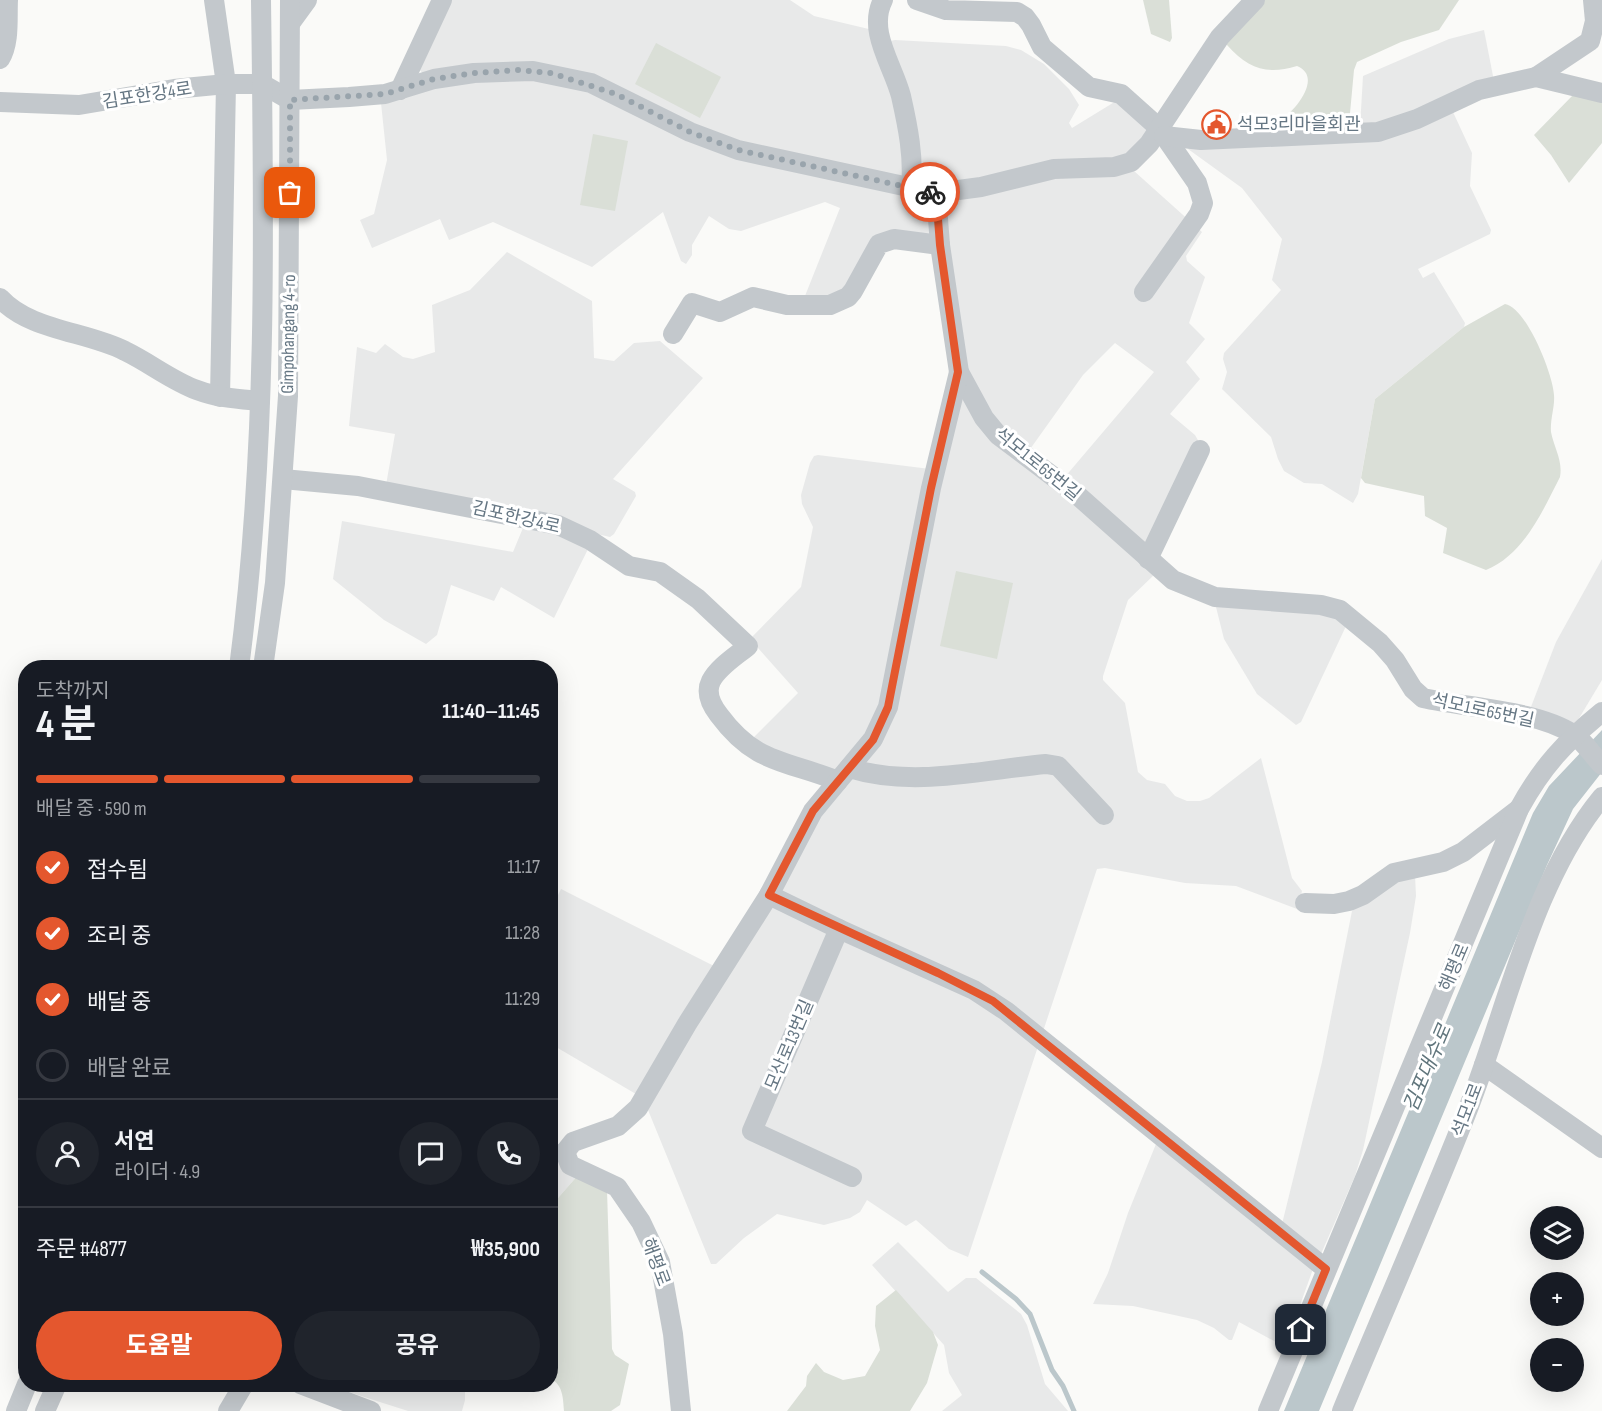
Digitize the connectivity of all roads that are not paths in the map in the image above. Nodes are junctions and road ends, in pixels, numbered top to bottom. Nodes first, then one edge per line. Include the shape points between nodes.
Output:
1 (8, 0) edge
2 (214, 0) edge
3 (261, 0) edge
4 (290, 0) edge
5 (307, 0) edge
6 (442, 0) edge
7 (883, 0) edge
8 (917, 0) edge
9 (1255, 0) edge
10 (1593, 0) edge
11 (291, 22) junction
12 (0, 59) edge
13 (1536, 77) junction
14 (226, 84) junction
15 (262, 84) junction
16 (400, 90) junction
17 (1602, 93) edge
18 (290, 100) junction
19 (0, 102) edge
20 (1161, 132) junction
21 (911, 188) junction
22 (936, 193) junction
23 (940, 245) junction
24 (1144, 292) dead end
25 (0, 298) edge
26 (673, 334) dead end
27 (958, 372) junction
28 (220, 397) junction
29 (260, 400) junction
30 (1200, 450) dead end
31 (283, 479) junction
32 (1148, 559) junction
33 (239, 660) edge
34 (264, 660) edge
35 (1602, 712) edge
36 (1576, 738) junction
37 (1602, 765) edge
38 (843, 775) junction
39 (1598, 808) edge
40 (1519, 809) junction
41 (1104, 815) dead end
42 (769, 895) junction
43 (1305, 903) dead end
44 (838, 929) junction
45 (1484, 1065) junction
46 (1602, 1148) edge
47 (558, 1151) edge
48 (852, 1177) dead end
49 (1326, 1269) junction
50 (24, 1392) edge
51 (53, 1392) edge
52 (239, 1392) edge
53 (321, 1392) edge
54 (16, 1411) edge
55 (45, 1411) edge
56 (228, 1411) edge
57 (370, 1411) edge
58 (681, 1411) edge
59 (1268, 1411) edge
60 (1342, 1411) edge

1 - 12 street via 4,53
2 - 14 street
3 - 15 street, Gimpohangang 4-ro
4 - 11 street, Gimpohangang 4-ro
5 - 11 street
6 - 16 street
7 - 21 street via 878,9 878,34 901,95 912,154
8 - 20 street via 946,10 1017,12 1031,25 1042,47 1089,87 1121,94
9 - 20 street via 1220,37
10 - 13 street via 1595,21 1590,41
11 - 18 street, Gimpohangang 4-ro
13 - 17 street
13 - 20 street via 1479,90 1378,132 1202,140
14 - 15 street, 김포한강4로
14 - 19 street, 김포한강4로 via 79,105
14 - 28 street
15 - 18 street, 김포한강4로
15 - 29 street, Gimpohangang 4-ro
16 - 18 street
16 - 21 street via 434,79 474,73 551,73 616,94 690,132 738,150
18 - 31 street, Gimpohangang 4-ro
20 - 22 street via 1141,154 1122,166 1054,169 981,187
20 - 24 street via 1197,183 1203,203
21 - 22 street
22 - 23 street, 석모1로65번길
23 - 26 street via 894,239 879,244 854,291 830,305 787,306 753,297 720,312 692,303
23 - 27 street, 석모1로65번길
25 - 28 street via 31,320 124,350 182,384
27 - 32 street, 석모1로65번길 via 998,435 1075,493
27 - 38 street via 888,707 873,740
28 - 29 street
29 - 33 street, Gimpohangang 4-ro via 247,605
30 - 32 street
31 - 34 street, Gimpohangang 4-ro
31 - 38 street, 김포한강4로 via 358,486 558,525 583,536 628,566 660,572 698,599 748,646 710,682 712,705 725,723 752,750 768,758
32 - 36 street, 석모1로65번길 via 1182,585 1215,597 1321,605 1340,610 1380,643 1423,698 1506,712
35 - 36 street, 해평로
36 - 37 street, 석모1로65번길
36 - 40 street, 해평로 via 1536,777
38 - 41 street via 932,777 1046,764 1058,766
38 - 42 street via 813,811
39 - 45 street, 석모1로 via 1566,849 1556,870
40 - 43 street via 1463,852 1443,862 1394,873 1349,901
40 - 49 street, 해평로
42 - 44 street
42 - 47 street via 638,1108 618,1126
44 - 48 street, 모산로13번길 via 753,1131
44 - 49 street via 974,990 1006,1011
45 - 46 street
45 - 60 street, 석모1로
47 - 58 street, 해평로 via 570,1165 617,1187 641,1222 660,1262
49 - 59 street, 해평로
50 - 54 street
51 - 55 street
52 - 56 street
53 - 57 street

